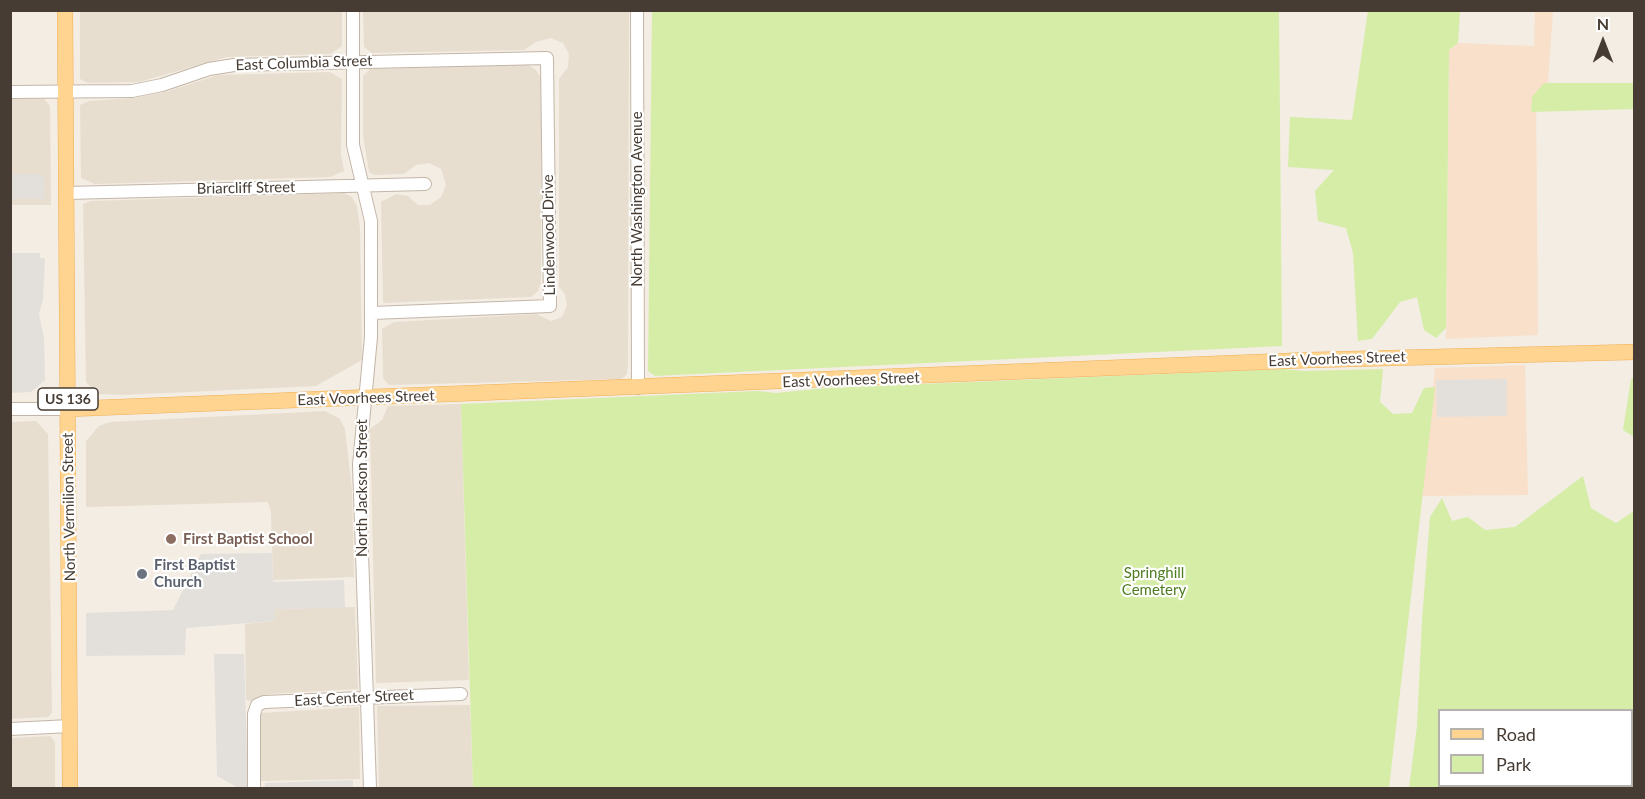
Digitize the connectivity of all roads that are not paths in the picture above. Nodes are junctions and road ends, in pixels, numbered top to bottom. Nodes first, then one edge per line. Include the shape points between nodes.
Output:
1 (65, 10) edge
2 (353, 10) edge
3 (638, 10) edge
4 (547, 57) joint
5 (352, 62) junction
6 (65, 91) junction
7 (10, 92) edge
8 (425, 184) dead end
9 (362, 185) junction
10 (67, 193) junction
11 (372, 313) junction
12 (1635, 352) edge
13 (638, 388) junction
14 (364, 398) junction
15 (10, 409) edge
16 (68, 409) junction
17 (461, 694) dead end
18 (367, 697) junction
19 (70, 726) junction
20 (10, 729) edge
21 (70, 789) edge
22 (254, 789) edge
23 (370, 789) edge

1 - 6 main road, North Vermilion Street / US 136
2 - 5 street, North Jackson Street
3 - 13 street, North Washington Avenue
4 - 5 street, East Columbia Street
4 - 11 street, Lindenwood Drive via 550,306
5 - 6 street, East Columbia Street via 234,65 132,91
5 - 9 street, North Jackson Street via 353,145
6 - 7 street, East Columbia Street
6 - 10 main road, North Vermilion Street / US 136
8 - 9 street, Briarcliff Street
9 - 10 street, Briarcliff Street
9 - 11 street, North Jackson Street via 371,221
10 - 16 main road, North Vermilion Street / US 136
11 - 14 street, North Jackson Street
12 - 13 main road, East Voorhees Street via 1310,360
13 - 14 main road, East Voorhees Street
14 - 16 main road, East Voorhees Street
14 - 18 street, North Jackson Street via 359,465
15 - 16 street
16 - 19 main road, North Vermilion Street / US 136
17 - 18 street, East Center Street
18 - 22 street, East Center Street via 257,705
18 - 23 street, North Jackson Street
19 - 20 street
19 - 21 main road, North Vermilion Street / US 136

